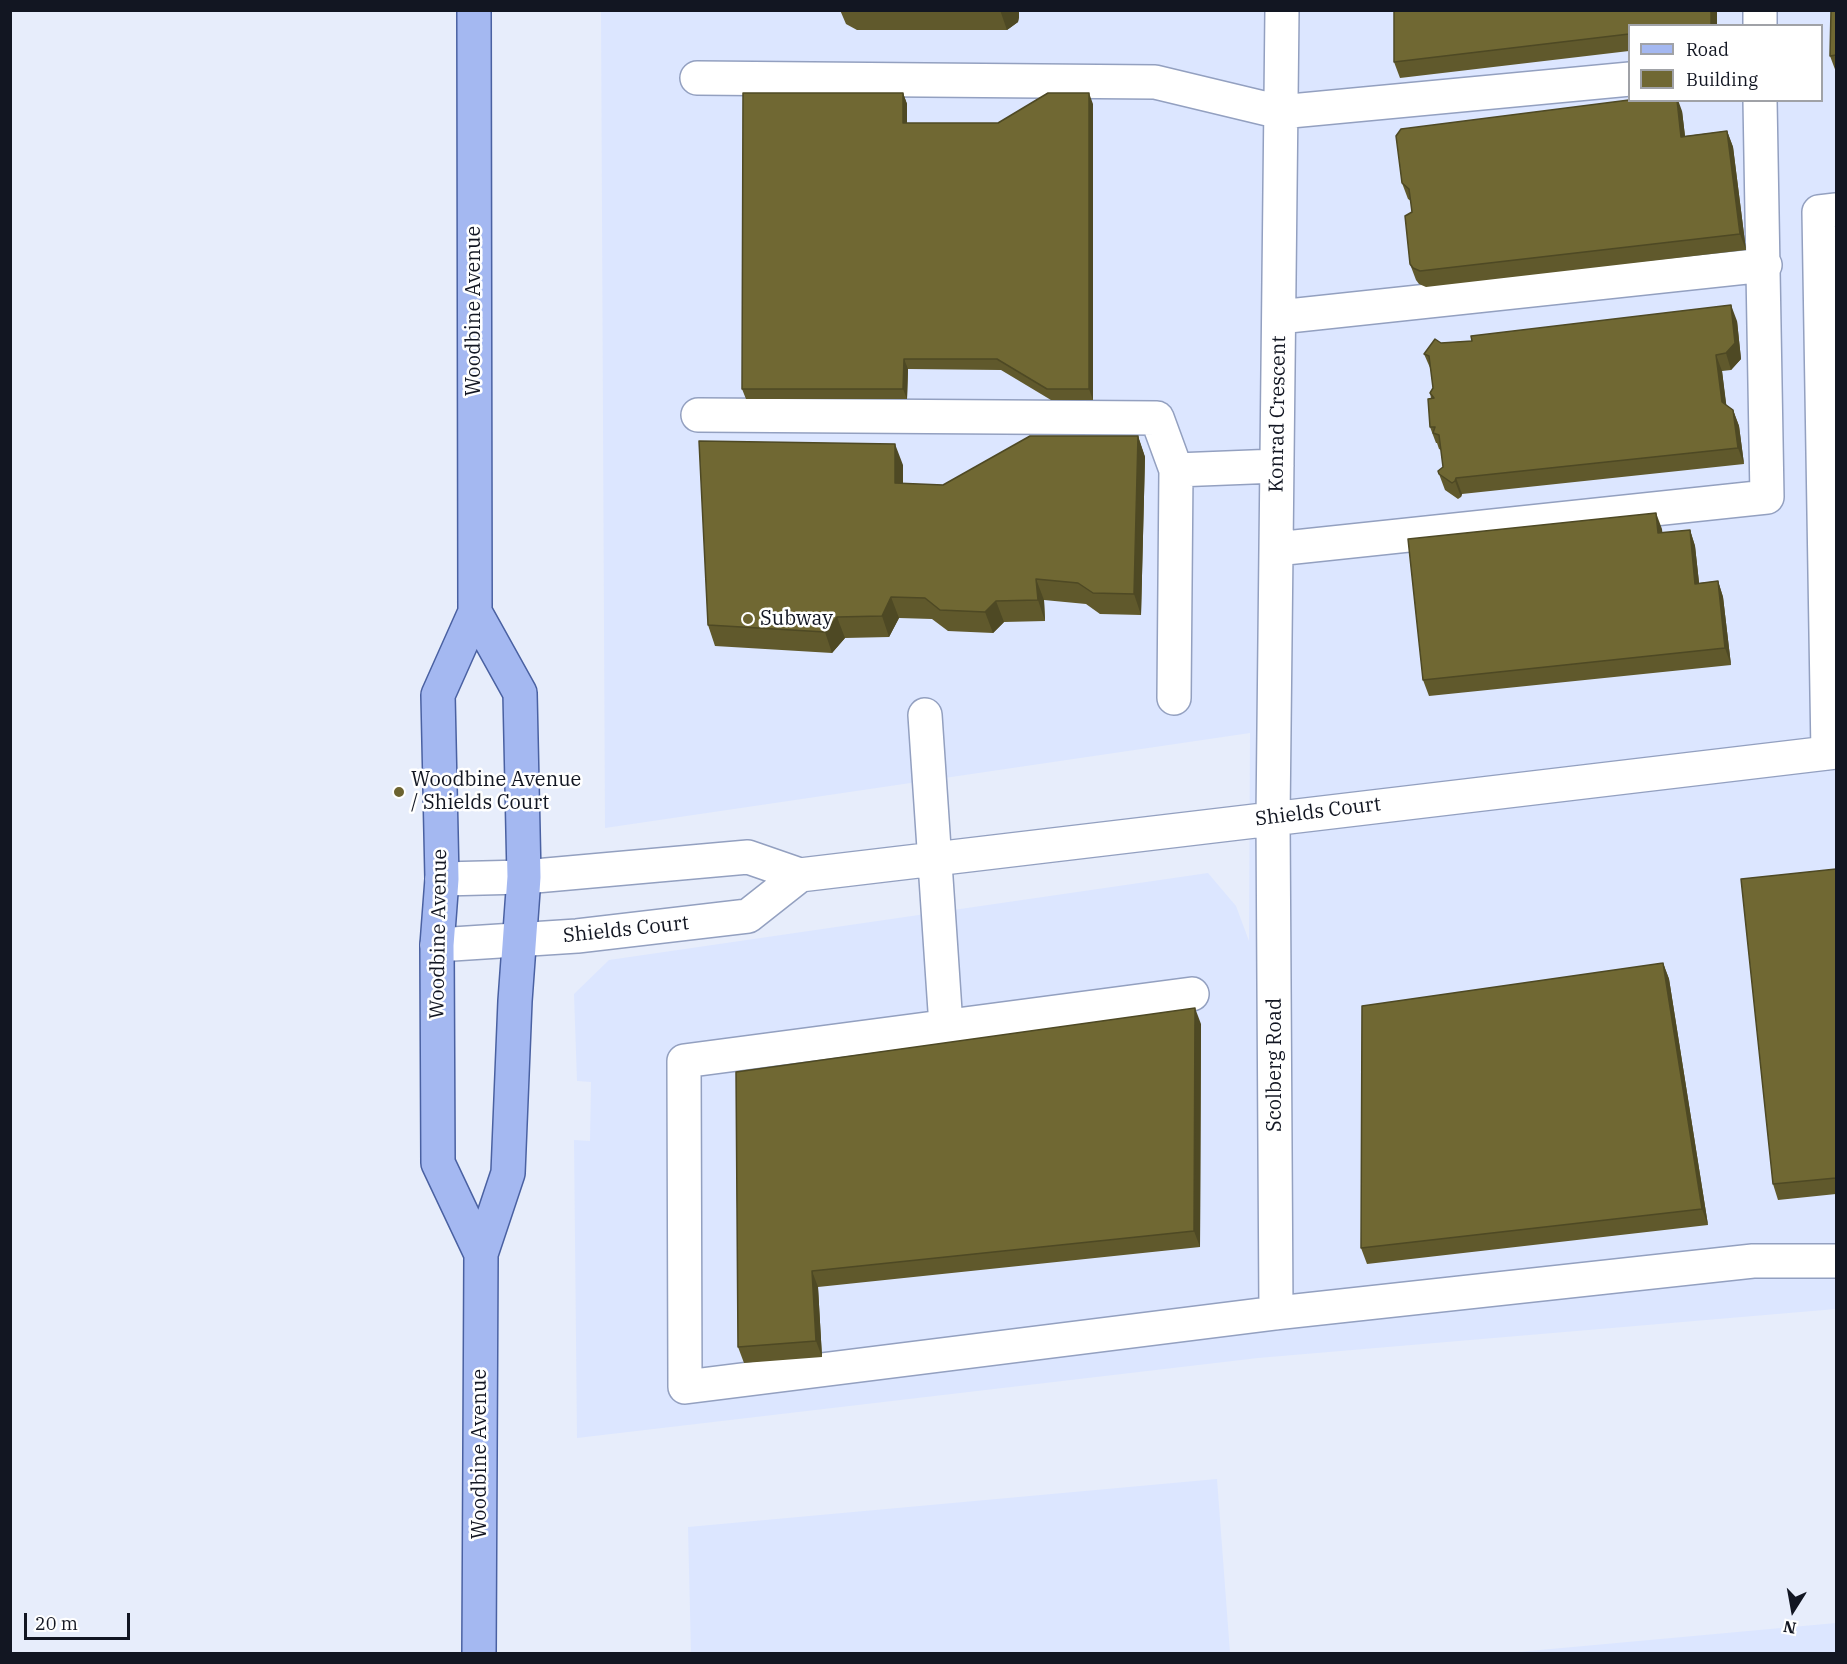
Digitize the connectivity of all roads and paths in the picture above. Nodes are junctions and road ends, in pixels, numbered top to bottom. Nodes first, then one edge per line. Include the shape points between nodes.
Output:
1 (474, 10) edge
2 (1282, 10) edge
3 (697, 78) dead end
4 (1628, 79) edge
5 (1760, 102) edge
6 (1280, 112) junction
7 (1836, 210) edge
8 (1765, 265) junction
9 (1279, 317) junction
10 (698, 415) dead end
11 (1277, 466) junction
12 (1176, 470) junction
13 (1276, 549) junction
14 (475, 612) junction
15 (1174, 698) dead end
16 (925, 716) dead end
17 (1832, 752) edge
18 (1274, 818) junction
19 (933, 859) junction
20 (800, 875) junction
21 (524, 877) junction
22 (442, 879) junction
23 (519, 940) junction
24 (437, 945) junction
25 (1192, 994) dead end
26 (946, 1026) junction
27 (481, 1254) junction
28 (1836, 1261) edge
29 (1276, 1313) junction
30 (479, 1653) edge

1 - 14 main road, Woodbine Avenue
2 - 6 street, Konrad Crescent
3 - 6 street via 1155,82
4 - 6 street
5 - 8 street
6 - 9 street, Konrad Crescent
7 - 17 street via 1819,212
8 - 9 street
8 - 13 street via 1767,497
9 - 11 street, Konrad Crescent
10 - 12 street via 1157,418
11 - 12 street
11 - 13 street, Konrad Crescent
12 - 15 street
13 - 18 street, Konrad Crescent
14 - 21 main road, Woodbine Avenue via 520,693
14 - 22 main road, Woodbine Avenue via 438,695
16 - 19 street
17 - 18 street, Shields Court
18 - 19 street, Shields Court
18 - 29 street, Scolberg Road
19 - 20 street, Shields Court
19 - 26 street
20 - 21 street, Shields Court via 748,857
20 - 23 street, Shields Court via 748,916
21 - 22 street, Shields Court
21 - 23 main road, Woodbine Avenue
22 - 24 main road, Woodbine Avenue
23 - 24 street, Shields Court
23 - 27 main road, Woodbine Avenue via 508,1173
24 - 27 main road, Woodbine Avenue via 438,1163
25 - 26 street
26 - 29 street via 684,1061 685,1388
27 - 30 main road, Woodbine Avenue
28 - 29 street via 1753,1261

